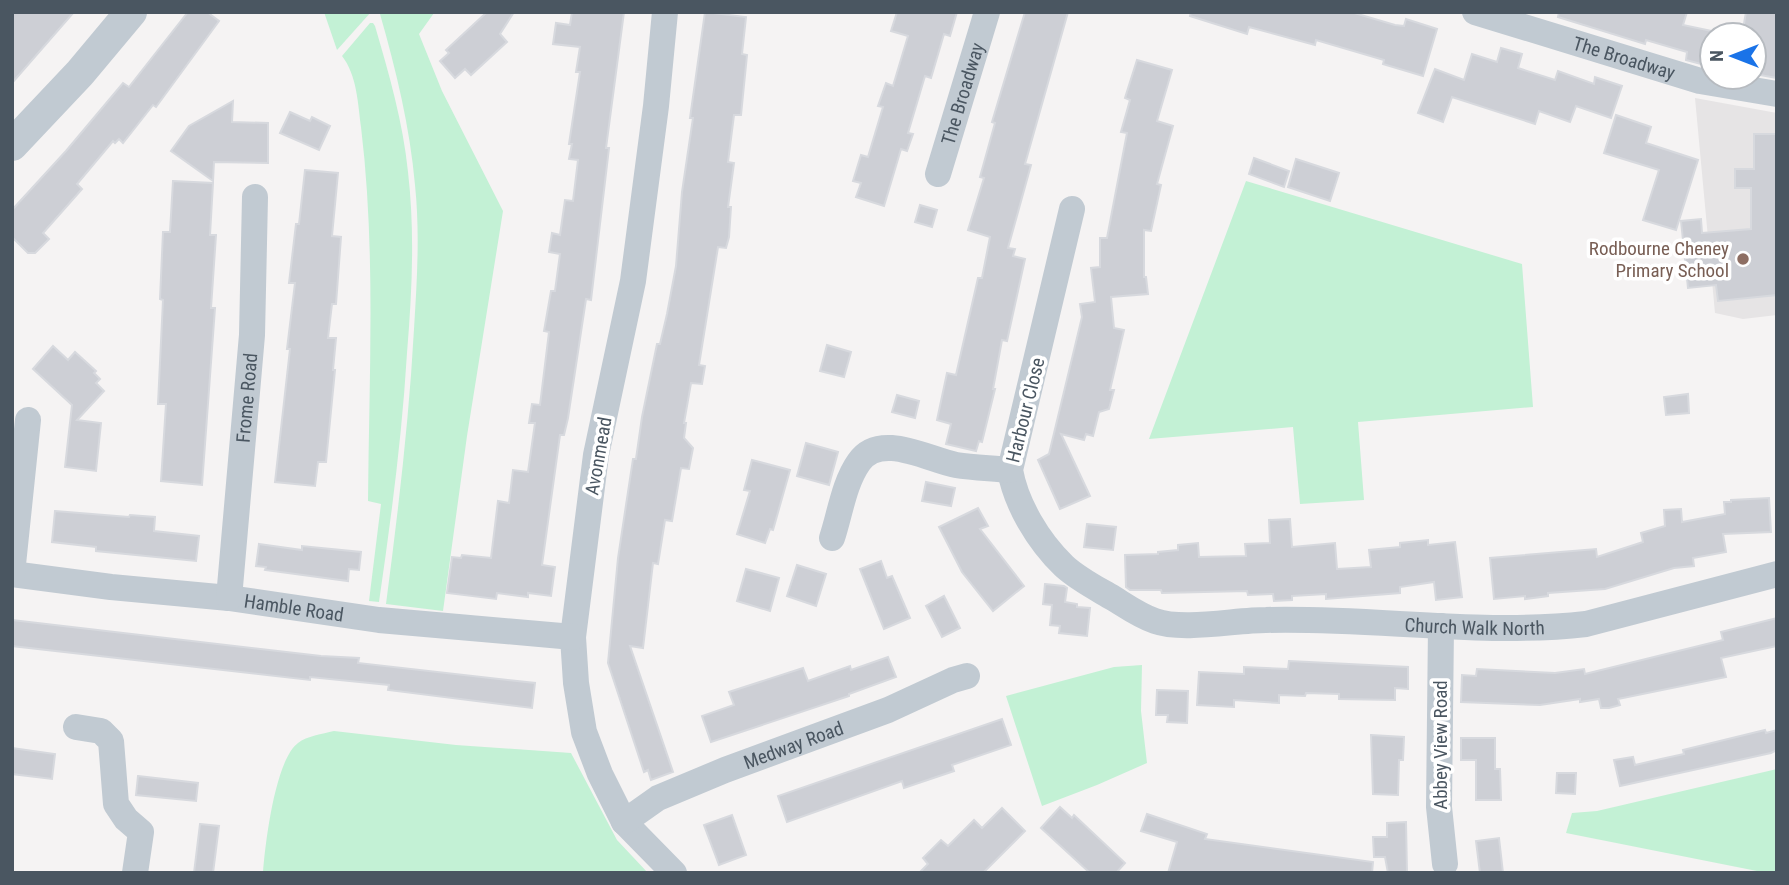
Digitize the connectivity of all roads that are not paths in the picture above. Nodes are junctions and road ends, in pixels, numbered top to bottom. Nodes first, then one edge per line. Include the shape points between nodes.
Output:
1 (131, 12) edge
2 (665, 12) edge
3 (987, 12) edge
4 (1475, 12) edge
5 (1777, 94) edge
6 (12, 145) edge
7 (938, 174) dead end
8 (255, 197) dead end
9 (1072, 209) dead end
10 (28, 419) dead end
11 (1010, 470) junction
12 (832, 538) dead end
13 (12, 574) edge
14 (1777, 574) edge
15 (229, 598) junction
16 (1166, 624) joint
17 (1441, 626) junction
18 (573, 637) junction
19 (967, 676) dead end
20 (76, 727) dead end
21 (624, 822) junction
22 (1445, 864) dead end
23 (135, 873) edge
24 (674, 873) edge

1 - 6 street
2 - 18 street, Avonmead via 633,281 596,455
3 - 7 street, The Broadway
4 - 5 street, The Broadway via 1700,81
8 - 15 street, Frome Road via 252,335
9 - 11 street, Harbour Close
10 - 13 street
11 - 12 street via 959,466 896,448 871,452 851,477
11 - 16 street, Harbour Close via 1023,509 1065,567 1135,611
13 - 15 street, Hamble Road
14 - 17 street, Church Walk North via 1586,624
15 - 18 street, Hamble Road via 379,620
16 - 17 street, Church Walk North via 1267,620
17 - 22 street, Abbey View Road via 1438,714
18 - 21 street, Avonmead via 584,732
19 - 21 street, Medway Road via 658,798
20 - 23 street via 101,731 111,741 116,804 141,832
21 - 24 street, Avonmead

